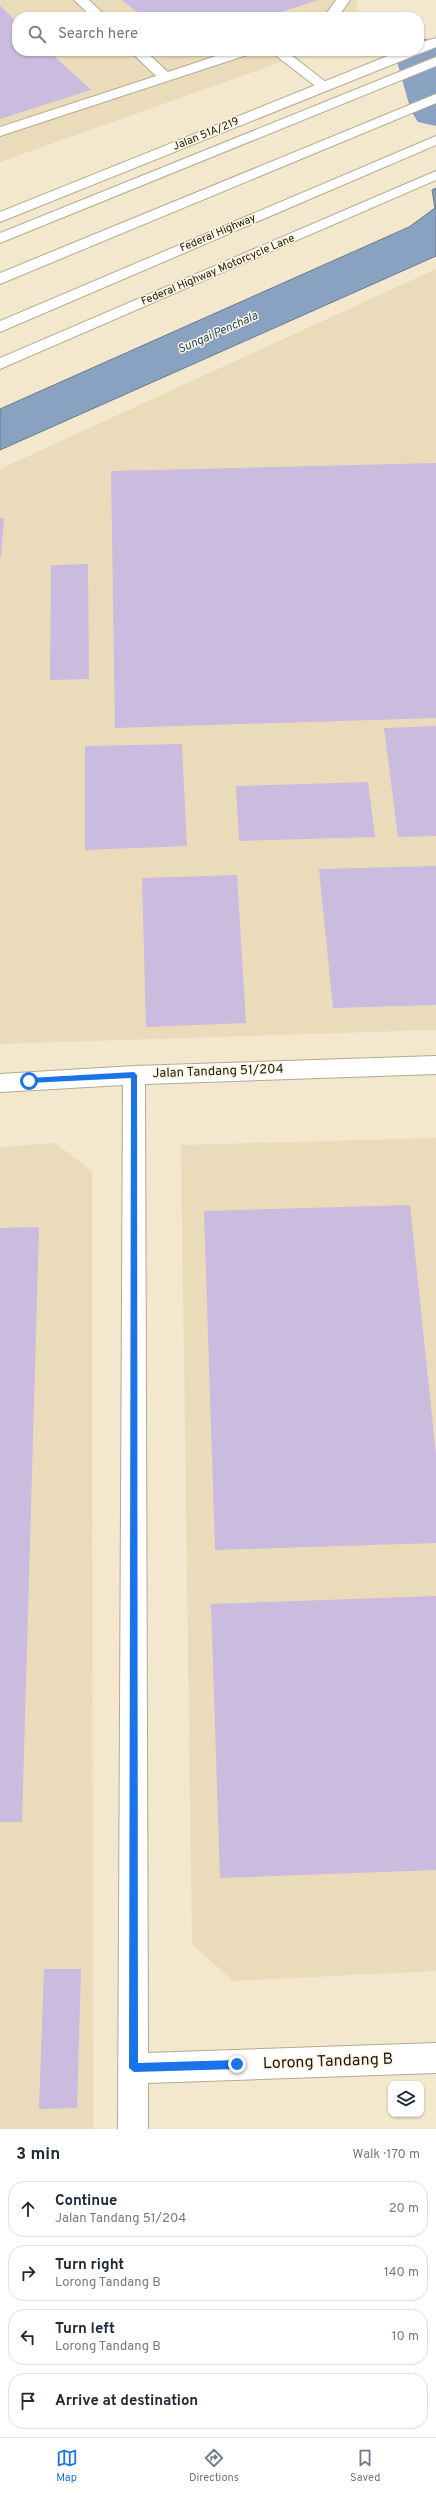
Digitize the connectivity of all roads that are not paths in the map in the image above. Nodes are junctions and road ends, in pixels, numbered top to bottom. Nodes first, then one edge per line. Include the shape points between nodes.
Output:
1 (81, 0) edge
2 (343, 0) edge
3 (94, 12) edge
4 (335, 12) edge
5 (436, 42) edge
6 (424, 46) edge
7 (143, 56) edge
8 (230, 56) edge
9 (284, 56) edge
10 (399, 56) edge
11 (436, 61) edge
12 (166, 77) junction
13 (324, 86) junction
14 (436, 98) edge
15 (0, 132) edge
16 (436, 140) edge
17 (436, 175) edge
18 (0, 217) edge
19 (0, 238) edge
20 (0, 280) edge
21 (0, 327) edge
22 (0, 364) edge
23 (436, 1065) edge
24 (134, 1075) junction
25 (0, 1083) edge
26 (436, 2058) edge
27 (134, 2068) junction
28 (133, 2129) edge

1 - 3 main road
2 - 4 main road
5 - 6 main road
7 - 12 main road
8 - 12 main road
9 - 13 main road
10 - 13 main road, Jalan 51A/219
11 - 19 main road
12 - 15 main road
13 - 18 main road, Jalan 51A/219
14 - 20 main road
16 - 21 main road, Federal Highway
17 - 22 main road, Federal Highway Motorcycle Lane
23 - 24 main road, Jalan Tandang 51/204
24 - 25 main road, Jalan Tandang 51/204
24 - 27 main road
26 - 27 main road, Lorong Tandang B
27 - 28 main road

